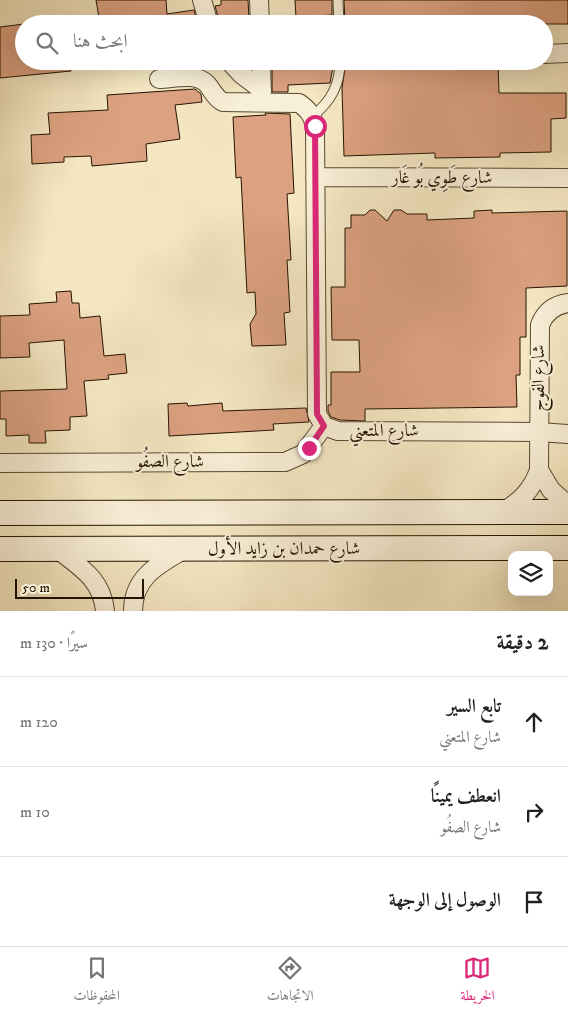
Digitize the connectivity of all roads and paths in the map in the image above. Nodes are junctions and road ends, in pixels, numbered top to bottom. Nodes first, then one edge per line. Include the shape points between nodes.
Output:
1 (202, 0) edge
2 (259, 0) edge
3 (338, 0) edge
4 (206, 15) edge
5 (260, 15) edge
6 (338, 15) edge
7 (553, 54) edge
8 (568, 54) edge
9 (237, 70) edge
10 (261, 70) edge
11 (340, 70) edge
12 (159, 79) dead end
13 (262, 96) junction
14 (313, 116) junction
15 (315, 177) junction
16 (568, 178) edge
17 (568, 303) edge
18 (324, 426) junction
19 (539, 432) junction
20 (568, 434) edge
21 (0, 462) edge
22 (539, 470) junction
23 (568, 505) edge
24 (502, 512) junction
25 (568, 512) edge
26 (0, 513) edge
27 (568, 548) edge
28 (0, 549) edge
29 (57, 549) junction
30 (185, 549) junction
31 (105, 611) edge
32 (133, 611) edge

1 - 4 street
2 - 5 street
3 - 6 lane
7 - 8 street
9 - 13 street
10 - 13 street
11 - 14 lane via 337,87 323,108
12 - 13 street via 197,78 223,102
13 - 14 street via 299,103
14 - 15 street, شارع المتعني
15 - 16 street, شارع طَوِي بُو غَار
15 - 18 street, شارع المتعني via 317,414
17 - 19 street, شارع الفوج via 550,309 540,325
18 - 19 street, شارع المتعني via 338,431
18 - 21 street, شارع الصفُو via 302,454 285,462
19 - 20 street, شارع المتعني
19 - 22 street, شارع الفوج
22 - 23 street via 551,490
22 - 24 street, شارع الفوج via 529,491
24 - 25 main road, شارع حمدان بن زايد الأول
24 - 26 main road, شارع حمدان بن زايد الأول
27 - 30 main road, شارع حمدان بن زايد الأول
28 - 29 main road, شارع حمدان بن زايد الأول
29 - 30 main road, شارع حمدان بن زايد الأول
29 - 31 street via 92,577 102,592
30 - 32 street via 144,576 135,593

